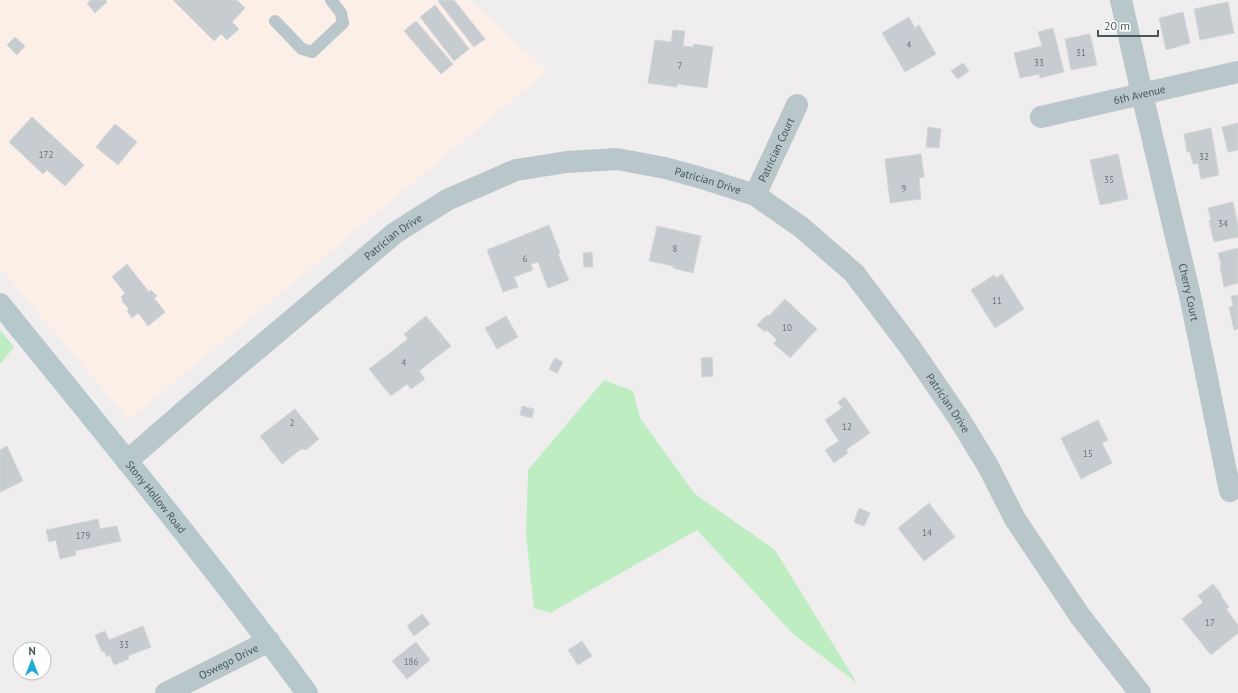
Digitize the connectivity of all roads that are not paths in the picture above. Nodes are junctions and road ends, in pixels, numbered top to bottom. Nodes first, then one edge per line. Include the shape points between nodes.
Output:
1 (331, 0) edge
2 (1121, 0) edge
3 (275, 21) dead end
4 (1238, 72) edge
5 (1142, 94) junction
6 (797, 105) dead end
7 (1041, 118) dead end
8 (755, 195) junction
9 (0, 304) edge
10 (127, 461) junction
11 (1230, 491) dead end
12 (269, 641) junction
13 (166, 693) edge
14 (307, 693) edge
15 (1140, 693) edge

1 - 3 lane via 341,13 343,23 312,52 302,49
2 - 5 street, Cherry Court
4 - 5 street, 6th Avenue
5 - 7 street, 6th Avenue
5 - 11 street, Cherry Court via 1191,300
6 - 8 street, Patrician Court
8 - 10 street, Patrician Drive via 665,168 617,159 567,162 516,170 447,200 395,233
8 - 15 street, Patrician Drive via 801,228 854,273 910,347 958,417 988,466 1015,519 1080,616
9 - 10 street, Stony Hollow Road
10 - 12 street, Stony Hollow Road
12 - 13 street, Oswego Drive
12 - 14 street, Stony Hollow Road

